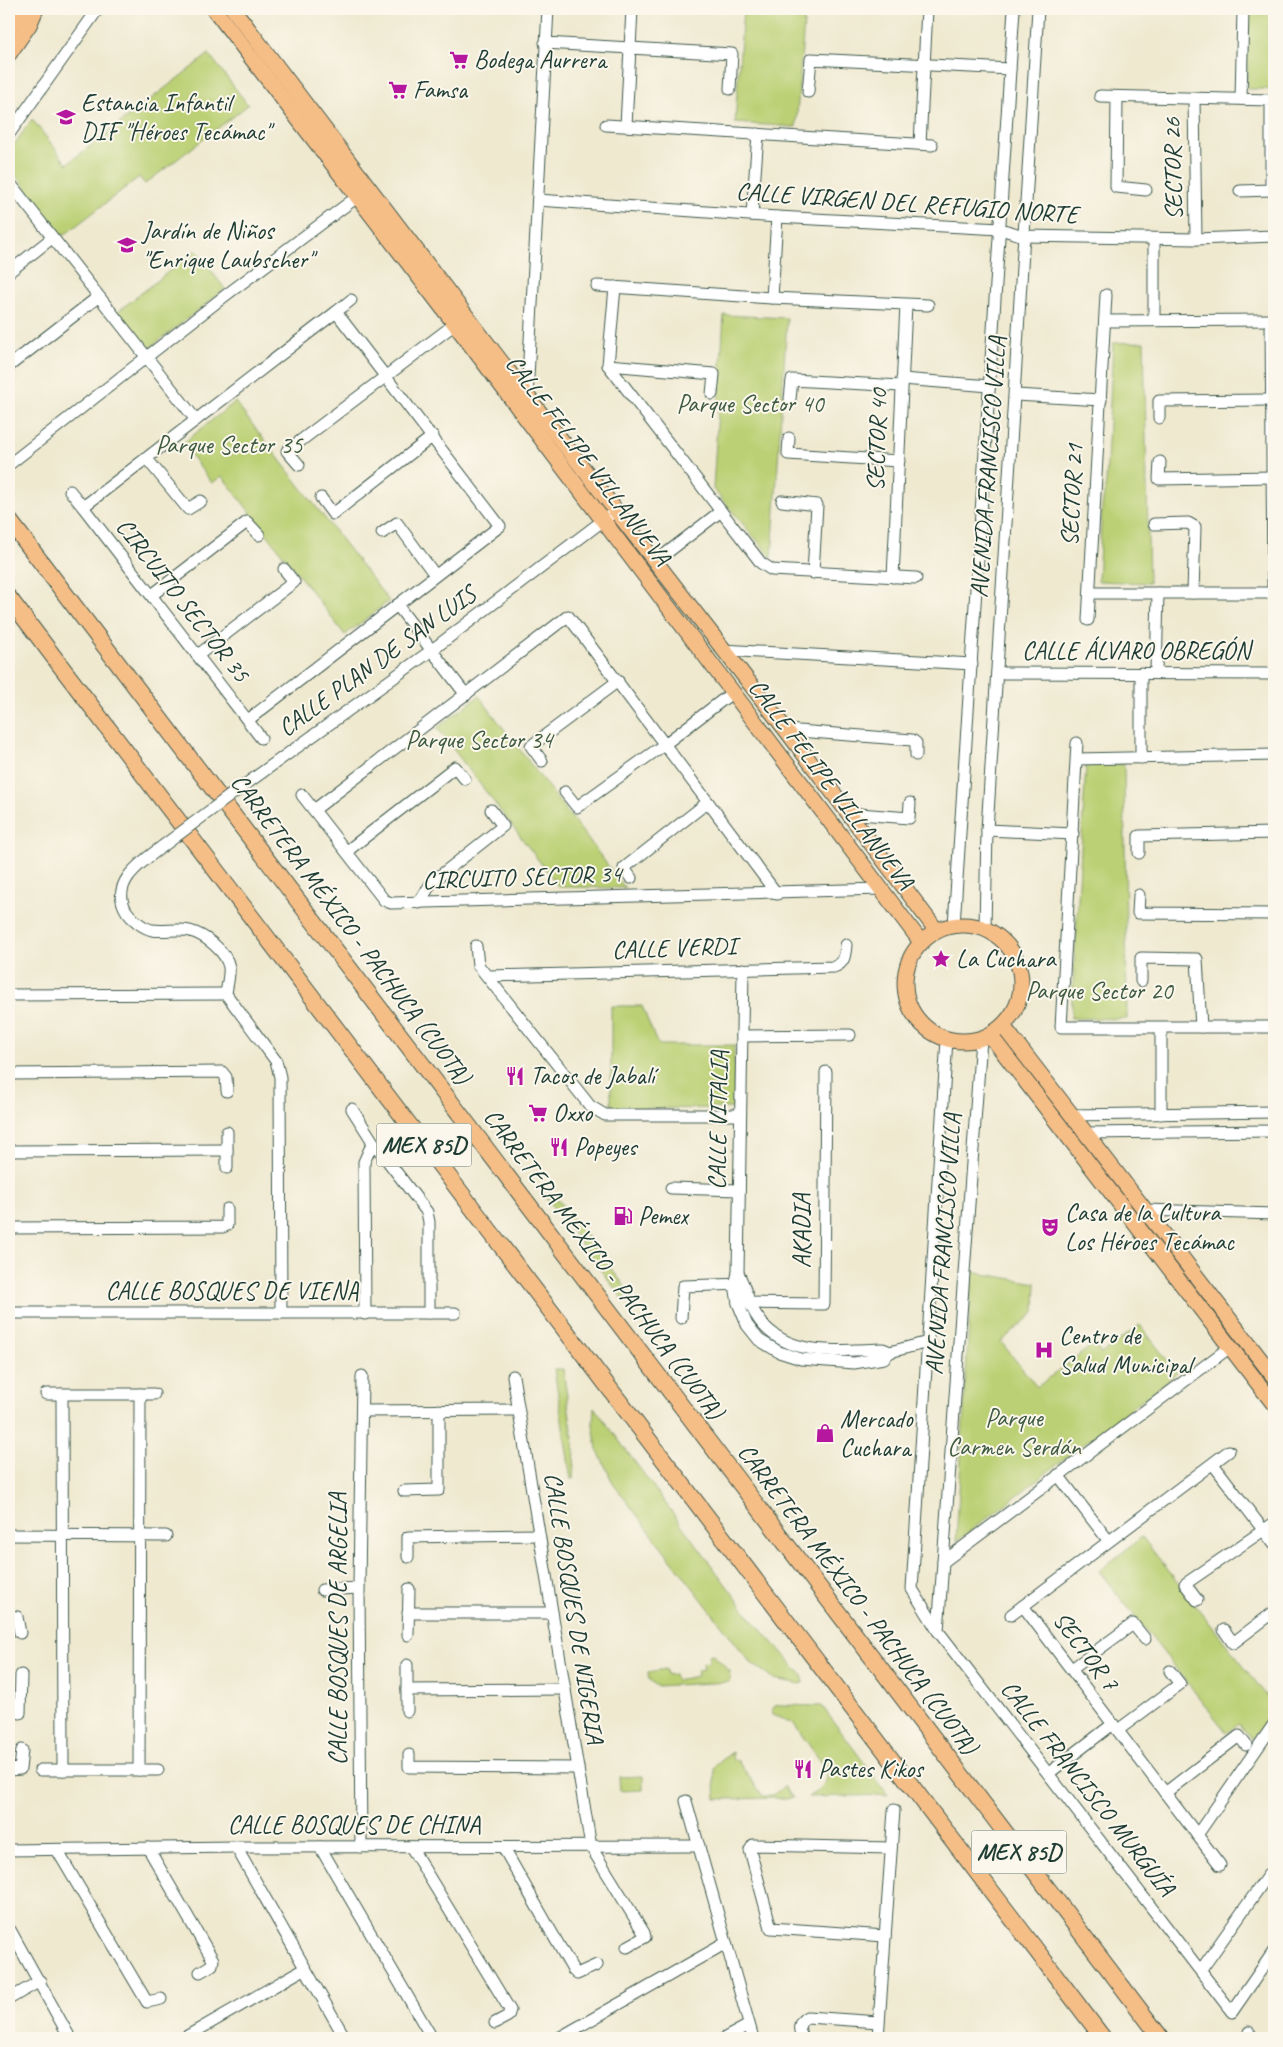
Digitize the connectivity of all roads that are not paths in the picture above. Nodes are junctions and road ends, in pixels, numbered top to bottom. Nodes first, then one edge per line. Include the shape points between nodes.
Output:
1 (23, 9) edge
2 (36, 9) edge
3 (98, 9) edge
4 (214, 9) edge
5 (233, 9) edge
6 (548, 9) edge
7 (632, 9) edge
8 (927, 9) edge
9 (1014, 9) edge
10 (1038, 9) edge
11 (1243, 9) edge
12 (9, 28) edge
13 (545, 43) junction
14 (630, 47) junction
15 (9, 54) edge
16 (924, 65) junction
17 (1010, 68) junction
18 (730, 89) dead end
19 (808, 92) dead end
20 (1100, 96) dead end
21 (1118, 96) junction
22 (1194, 98) junction
23 (1241, 99) junction
24 (606, 125) dead end
25 (626, 126) junction
26 (9, 134) edge
27 (758, 134) junction
28 (9, 182) edge
29 (1146, 190) dead end
30 (1240, 191) dead end
31 (357, 197) junction
32 (538, 200) junction
33 (752, 215) junction
34 (777, 217) junction
35 (1000, 229) junction
36 (1024, 236) junction
37 (1274, 236) edge
38 (52, 238) junction
39 (1154, 239) junction
40 (1196, 239) junction
41 (9, 272) edge
42 (597, 286) dead end
43 (614, 287) junction
44 (1106, 296) dead end
45 (98, 297) junction
46 (772, 298) junction
47 (351, 300) dead end
48 (906, 305) junction
49 (928, 305) dead end
50 (336, 312) junction
51 (1154, 320) junction
52 (1272, 320) edge
53 (1106, 321) junction
54 (455, 324) junction
55 (472, 335) junction
56 (147, 358) junction
57 (608, 365) junction
58 (9, 366) edge
59 (386, 376) junction
60 (902, 382) junction
61 (990, 386) junction
62 (712, 394) dead end
63 (1016, 395) junction
64 (1273, 395) edge
65 (527, 396) junction
66 (790, 399) dead end
67 (1101, 400) junction
68 (1159, 418) dead end
69 (196, 420) junction
70 (433, 436) junction
71 (789, 438) dead end
72 (147, 459) junction
73 (899, 461) junction
74 (1160, 462) dead end
75 (11, 463) dead end
76 (299, 464) dead end
77 (1273, 477) junction
78 (70, 491) dead end
79 (321, 498) dead end
80 (201, 501) dead end
81 (782, 502) dead end
82 (82, 507) junction
83 (616, 511) junction
84 (721, 511) junction
85 (9, 520) edge
86 (603, 520) junction
87 (1154, 524) dead end
88 (382, 533) dead end
89 (259, 535) dead end
90 (655, 562) junction
91 (284, 570) dead end
92 (813, 573) junction
93 (436, 575) junction
94 (893, 577) junction
95 (916, 578) dead end
96 (1090, 593) junction
97 (1158, 593) junction
98 (1193, 593) junction
99 (1274, 593) edge
100 (152, 595) junction
101 (9, 598) edge
102 (397, 605) junction
103 (1088, 620) dead end
104 (432, 650) junction
105 (723, 650) junction
106 (198, 655) junction
107 (972, 664) junction
108 (997, 672) junction
109 (1142, 673) junction
110 (1156, 673) junction
111 (1274, 674) edge
112 (618, 680) junction
113 (733, 692) junction
114 (466, 695) junction
115 (248, 720) junction
116 (786, 730) junction
117 (262, 738) dead end
118 (1077, 743) dead end
119 (665, 744) junction
120 (916, 755) dead end
121 (1274, 755) edge
122 (1141, 758) junction
123 (1077, 759) junction
124 (542, 761) dead end
125 (465, 779) dead end
126 (565, 792) dead end
127 (302, 795) dead end
128 (708, 802) junction
129 (910, 803) dead end
130 (314, 810) junction
131 (491, 810) dead end
132 (847, 813) junction
133 (987, 830) junction
134 (1274, 833) edge
135 (1074, 834) junction
136 (347, 851) junction
137 (1139, 853) dead end
138 (631, 878) dead end
139 (881, 889) junction
140 (777, 894) junction
141 (1139, 895) dead end
142 (418, 903) junction
143 (1274, 914) edge
144 (954, 925) junction
145 (984, 928) junction
146 (937, 931) junction
147 (921, 942) junction
148 (846, 945) dead end
149 (476, 946) dead end
150 (743, 969) junction
151 (488, 976) junction
152 (1141, 981) dead end
153 (226, 994) junction
154 (9, 995) edge
155 (1002, 1026) junction
156 (1201, 1027) junction
157 (1274, 1027) edge
158 (1161, 1028) junction
159 (850, 1035) dead end
160 (742, 1036) junction
161 (985, 1037) junction
162 (947, 1040) junction
163 (826, 1072) dead end
164 (9, 1074) edge
165 (227, 1091) dead end
166 (352, 1109) dead end
167 (1274, 1112) edge
168 (1161, 1114) junction
169 (740, 1115) junction
170 (1070, 1115) junction
171 (1274, 1131) edge
172 (227, 1132) dead end
173 (1085, 1133) junction
174 (373, 1142) junction
175 (227, 1150) junction
176 (9, 1151) edge
177 (227, 1168) dead end
178 (671, 1188) dead end
179 (739, 1190) junction
180 (227, 1209) dead end
181 (1144, 1210) junction
182 (1274, 1214) edge
183 (9, 1228) edge
184 (740, 1285) junction
185 (744, 1303) junction
186 (9, 1313) edge
187 (280, 1313) junction
188 (429, 1313) junction
189 (455, 1313) dead end
190 (365, 1314) junction
191 (681, 1318) dead end
192 (928, 1342) junction
193 (1230, 1347) junction
194 (362, 1376) dead end
195 (513, 1376) dead end
196 (1274, 1377) edge
197 (46, 1394) dead end
198 (62, 1394) junction
199 (140, 1394) junction
200 (154, 1394) dead end
201 (1274, 1404) edge
202 (439, 1410) junction
203 (518, 1410) junction
204 (362, 1411) junction
205 (1229, 1451) dead end
206 (1213, 1464) junction
207 (1058, 1475) junction
208 (404, 1491) dead end
209 (1274, 1523) edge
210 (1264, 1530) junction
211 (9, 1535) edge
212 (62, 1535) junction
213 (139, 1535) junction
214 (539, 1535) junction
215 (166, 1536) dead end
216 (1108, 1540) junction
217 (1274, 1544) edge
218 (408, 1557) dead end
219 (943, 1562) junction
220 (359, 1588) junction
221 (409, 1589) dead end
222 (912, 1589) joint
223 (322, 1590) dead end
224 (1197, 1600) dead end
225 (1023, 1606) junction
226 (1274, 1612) edge
227 (408, 1613) junction
228 (552, 1613) junction
229 (1011, 1615) dead end
230 (9, 1616) edge
231 (1224, 1630) dead end
232 (938, 1632) junction
233 (20, 1633) dead end
234 (408, 1635) dead end
235 (1144, 1639) dead end
236 (407, 1665) dead end
237 (1072, 1669) junction
238 (1170, 1671) dead end
239 (21, 1676) dead end
240 (564, 1689) junction
241 (407, 1690) junction
242 (15, 1694) edge
243 (407, 1712) dead end
244 (20, 1713) dead end
245 (1274, 1724) edge
246 (1116, 1727) junction
247 (1270, 1738) edge
248 (1246, 1745) dead end
249 (22, 1750) dead end
250 (409, 1754) dead end
251 (578, 1768) junction
252 (9, 1770) edge
253 (40, 1770) dead end
254 (63, 1770) junction
255 (139, 1770) junction
256 (158, 1770) dead end
257 (1049, 1773) junction
258 (1165, 1793) junction
259 (686, 1801) dead end
260 (894, 1810) dead end
261 (1197, 1835) junction
262 (591, 1846) junction
263 (699, 1846) junction
264 (236, 1847) junction
265 (320, 1847) junction
266 (361, 1847) junction
267 (412, 1847) junction
268 (503, 1847) junction
269 (148, 1848) junction
270 (891, 1848) junction
271 (9, 1850) edge
272 (57, 1850) junction
273 (1220, 1865) dead end
274 (1274, 1867) edge
275 (9, 1928) edge
276 (885, 1936) junction
277 (726, 1943) junction
278 (627, 1947) dead end
279 (1274, 1951) edge
280 (597, 1965) dead end
281 (304, 1969) junction
282 (1201, 1970) junction
283 (200, 1972) dead end
284 (40, 1981) junction
285 (9, 1999) edge
286 (161, 1999) dead end
287 (879, 2022) junction
288 (495, 2023) dead end
289 (749, 2024) junction
290 (572, 2035) edge
291 (70, 2038) edge
292 (184, 2038) edge
293 (345, 2038) edge
294 (432, 2038) edge
295 (559, 2038) edge
296 (725, 2038) edge
297 (753, 2038) edge
298 (802, 2038) edge
299 (878, 2038) edge
300 (1103, 2038) edge
301 (1161, 2038) edge

1 - 12 main road
2 - 15 main road
3 - 26 street
4 - 31 main road, CALLE FELIPE VILLANUEVA
5 - 55 main road, CALLE FELIPE VILLANUEVA
6 - 13 street
7 - 14 street
8 - 16 street
9 - 17 street, AVENIDA FRANCISCO VILLA
10 - 36 street, AVENIDA FRANCISCO VILLA
11 - 23 street
13 - 14 street
13 - 32 street
14 - 18 street via 732,54
14 - 25 street
16 - 17 street
16 - 19 street via 810,58
16 - 27 street via 926,145
17 - 35 street, AVENIDA FRANCISCO VILLA
20 - 21 street, SECTOR 26
21 - 22 street, SECTOR 26
21 - 29 street via 1116,187
22 - 23 street, SECTOR 26
22 - 40 street, SECTOR 26
23 - 30 street, SECTOR 26 via 1271,100 1271,190
24 - 25 street
25 - 27 street
27 - 33 street
28 - 38 street
31 - 54 main road, CALLE FELIPE VILLANUEVA
31 - 56 street
32 - 33 street, CALLE VIRGEN DEL REFUGIO NORTE
32 - 65 street
33 - 34 street, CALLE VIRGEN DEL REFUGIO NORTE
34 - 35 street, CALLE VIRGEN DEL REFUGIO NORTE
34 - 46 street
35 - 36 street, CALLE VIRGEN DEL REFUGIO NORTE
35 - 61 street, AVENIDA FRANCISCO VILLA
36 - 39 street, CALLE VIRGEN DEL REFUGIO NORTE
36 - 63 street, AVENIDA FRANCISCO VILLA
37 - 40 street, CALLE VIRGEN DEL REFUGIO NORTE
38 - 41 street
38 - 45 street
39 - 40 street, CALLE VIRGEN DEL REFUGIO NORTE
39 - 51 street
42 - 43 street
43 - 46 street
43 - 57 street
44 - 53 street, SECTOR 21
45 - 56 street
45 - 58 street
46 - 48 street
47 - 50 street, CIRCUITO SECTOR 35
48 - 49 street
48 - 60 street, SECTOR 40
50 - 59 street, CIRCUITO SECTOR 35
50 - 69 street, CIRCUITO SECTOR 35
51 - 52 street
51 - 53 street
52 - 64 street
53 - 67 street, SECTOR 21
54 - 55 main road, CALLE FELIPE VILLANUEVA
54 - 59 street
55 - 65 main road, CALLE FELIPE VILLANUEVA
55 - 86 main road, CALLE FELIPE VILLANUEVA
56 - 69 street
56 - 75 street
57 - 62 street via 714,374
57 - 84 street
59 - 70 street, CIRCUITO SECTOR 35
59 - 76 street via 287,451
60 - 61 street
60 - 66 street via 792,380
60 - 73 street, SECTOR 40
61 - 107 street, AVENIDA FRANCISCO VILLA
63 - 67 street
63 - 108 street, AVENIDA FRANCISCO VILLA
64 - 68 street via 1159,401
64 - 77 street
65 - 83 main road, CALLE FELIPE VILLANUEVA
67 - 96 street, SECTOR 21
69 - 72 street, CIRCUITO SECTOR 35
70 - 79 street via 333,514
70 - 93 street, CIRCUITO SECTOR 35 via 500,526
71 - 73 street via 788,454
72 - 80 street via 188,508
72 - 82 street, CIRCUITO SECTOR 35
73 - 94 street, SECTOR 40
74 - 77 street via 1159,479
77 - 99 street
78 - 82 street, CIRCUITO SECTOR 35
81 - 92 street via 817,505
82 - 100 street, CIRCUITO SECTOR 35
83 - 86 street, CALLE PLAN DE SAN LUIS
83 - 90 main road, CALLE FELIPE VILLANUEVA
84 - 90 street
84 - 92 street via 760,563 772,570
85 - 301 highway, CARRETERA MÉXICO - PACHUCA (CUOTA) / MEX 85D
86 - 104 street, CALLE PLAN DE SAN LUIS
86 - 113 main road, CALLE FELIPE VILLANUEVA
87 - 98 street via 1188,523 1195,527
88 - 93 street via 397,523
89 - 100 street via 247,522
90 - 105 main road, CALLE FELIPE VILLANUEVA
91 - 106 street via 294,582
92 - 94 street
93 - 102 street, CIRCUITO SECTOR 35
94 - 95 street
96 - 97 street
96 - 103 street, SECTOR 21
97 - 98 street
97 - 110 street
98 - 99 street
100 - 106 street, CIRCUITO SECTOR 35
101 - 300 highway, MEX 85D
102 - 104 street
102 - 115 street, CIRCUITO SECTOR 35
104 - 114 street
104 - 153 street, CALLE PLAN DE SAN LUIS, bridge via 132,868 122,888 123,905 132,918 150,930 189,931 202,936 222,953 229,966
105 - 107 street
105 - 116 main road, CALLE FELIPE VILLANUEVA
106 - 115 street, CIRCUITO SECTOR 35
107 - 144 street, AVENIDA FRANCISCO VILLA
108 - 109 street, CALLE ÁLVARO OBREGÓN
108 - 133 street, AVENIDA FRANCISCO VILLA
109 - 110 street, CALLE ÁLVARO OBREGÓN
109 - 122 street
110 - 111 street, CALLE ÁLVARO OBREGÓN
112 - 114 street via 568,616
112 - 119 street
112 - 124 street via 531,746
113 - 119 street
113 - 139 main road, CALLE FELIPE VILLANUEVA
114 - 130 street
115 - 117 street, CIRCUITO SECTOR 35
116 - 120 street via 912,740 916,743
116 - 132 main road, CALLE FELIPE VILLANUEVA
118 - 123 street
119 - 126 street via 577,807
119 - 128 street
121 - 122 street
122 - 123 street
123 - 135 street
125 - 136 street via 455,767
127 - 130 street, CIRCUITO SECTOR 34
128 - 138 street via 626,866
128 - 140 street
129 - 132 street via 909,818
130 - 136 street, CIRCUITO SECTOR 34
131 - 142 street via 503,826 432,882
132 - 146 main road, CALLE FELIPE VILLANUEVA
133 - 135 street
133 - 145 street, AVENIDA FRANCISCO VILLA
134 - 137 street via 1139,836
135 - 158 street via 1061,1027
136 - 142 street, CIRCUITO SECTOR 34 via 384,900
139 - 140 street, CIRCUITO SECTOR 34
139 - 147 main road, CALLE FELIPE VILLANUEVA
140 - 142 street, CIRCUITO SECTOR 34
141 - 143 street via 1138,913
144 - 145 main road
144 - 146 main road
145 - 155 main road via 1002,938 1014,953 1021,972 1021,992 1015,1010
146 - 147 main road
147 - 162 main road via 906,969 907,998 922,1024
148 - 150 street, CALLE VERDI via 845,958 834,967
149 - 151 street via 478,965
150 - 151 street, CALLE VERDI
150 - 160 street, CALLE VITALIA
151 - 169 street via 597,1111 605,1115
152 - 156 street via 1141,958 1197,959
153 - 154 street
153 - 187 street via 276,1061 280,1076
155 - 161 main road
155 - 170 main road
156 - 157 street
156 - 158 street
158 - 168 street
159 - 160 street
160 - 169 street, CALLE VITALIA
161 - 162 main road
161 - 193 main road
161 - 219 street, AVENIDA FRANCISCO VILLA
162 - 192 street, AVENIDA FRANCISCO VILLA
163 - 185 street, AKADIA via 824,1304
164 - 165 street via 222,1072 226,1077
166 - 174 street
167 - 168 street
168 - 170 street
169 - 179 street, CALLE VITALIA
170 - 173 main road
171 - 173 street
172 - 175 street
173 - 181 main road
174 - 188 street via 427,1212
174 - 190 street via 364,1162
175 - 176 street
175 - 177 street
178 - 179 street
179 - 184 street, CALLE VITALIA
180 - 183 street via 227,1225 223,1227
181 - 182 street
181 - 196 main road
184 - 185 street, CALLE VITALIA
184 - 191 street via 683,1286
185 - 192 street, CALLE VITALIA via 747,1325 759,1340 779,1352 854,1364 884,1358 890,1352
186 - 187 street, CALLE BOSQUES DE VIENA
187 - 190 street, CALLE BOSQUES DE VIENA
188 - 189 street, CALLE BOSQUES DE VIENA
188 - 190 street, CALLE BOSQUES DE VIENA
192 - 222 street, AVENIDA FRANCISCO VILLA
193 - 201 main road
193 - 207 street
194 - 204 street, CALLE BOSQUES DE ARGELIA
195 - 203 street, CALLE BOSQUES DE NIGERIA
197 - 198 street
198 - 199 street
198 - 212 street
199 - 200 street
199 - 213 street
202 - 203 street
202 - 204 street
202 - 208 street via 439,1490
203 - 214 street, CALLE BOSQUES DE NIGERIA
204 - 220 street, CALLE BOSQUES DE ARGELIA
205 - 206 street, SECTOR 7
206 - 210 street
206 - 216 street, SECTOR 7
207 - 216 street
207 - 219 street
209 - 210 street
210 - 217 street
210 - 224 street via 1186,1584
211 - 212 street
212 - 213 street
212 - 254 street
213 - 215 street
213 - 255 street
214 - 218 street via 408,1537
214 - 228 street, CALLE BOSQUES DE NIGERIA
216 - 225 street, SECTOR 7
219 - 232 street, AVENIDA FRANCISCO VILLA
220 - 223 street
220 - 266 street, CALLE BOSQUES DE ARGELIA
221 - 227 street
222 - 232 street, CALLE FRANCISCO MURGUÍA
225 - 229 street, SECTOR 7
225 - 237 street, SECTOR 7
226 - 231 street via 1233,1643
227 - 228 street
227 - 234 street
228 - 240 street, CALLE BOSQUES DE NIGERIA
230 - 233 street via 18,1617
232 - 257 street, CALLE FRANCISCO MURGUÍA
235 - 237 street via 1133,1624
236 - 241 street
237 - 246 street, SECTOR 7
238 - 246 street via 1180,1684
239 - 242 street
240 - 241 street
240 - 251 street, CALLE BOSQUES DE NIGERIA
241 - 243 street
242 - 244 street
245 - 247 street
246 - 257 street, SECTOR 7
246 - 258 street, SECTOR 7
247 - 261 street
248 - 258 street via 1239,1736
249 - 252 street via 20,1769
250 - 251 street via 409,1767
251 - 262 street, CALLE BOSQUES DE NIGERIA
253 - 254 street
254 - 255 street
255 - 256 street
257 - 282 street, CALLE FRANCISCO MURGUÍA
258 - 261 street, SECTOR 7
259 - 263 street
260 - 270 street
261 - 273 street, SECTOR 7
262 - 263 street, CALLE BOSQUES DE CHINA
262 - 268 street, CALLE BOSQUES DE CHINA
262 - 278 street via 644,1933 644,1937
263 - 277 street
264 - 265 street, CALLE BOSQUES DE CHINA
264 - 269 street, CALLE BOSQUES DE CHINA
264 - 281 street
265 - 266 street, CALLE BOSQUES DE CHINA
265 - 294 street
266 - 267 street, CALLE BOSQUES DE CHINA
267 - 268 street, CALLE BOSQUES DE CHINA
267 - 288 street via 510,2010 508,2016
268 - 280 street via 573,1970 577,1974
269 - 272 street, CALLE BOSQUES DE CHINA
269 - 283 street via 213,1960 212,1965
270 - 276 street
270 - 276 street via 753,1845 750,1850 771,1928
271 - 272 street, CALLE BOSQUES DE CHINA
272 - 286 street via 146,2002
274 - 282 street
275 - 284 street
276 - 287 street
277 - 289 street
277 - 290 street
279 - 282 street, CALLE FRANCISCO MURGUÍA via 1232,2012
281 - 292 street
281 - 293 street
284 - 285 street
284 - 291 street
287 - 298 street via 807,2017 801,2020 799,2027
287 - 299 street
289 - 296 street
289 - 297 street
290 - 295 street

